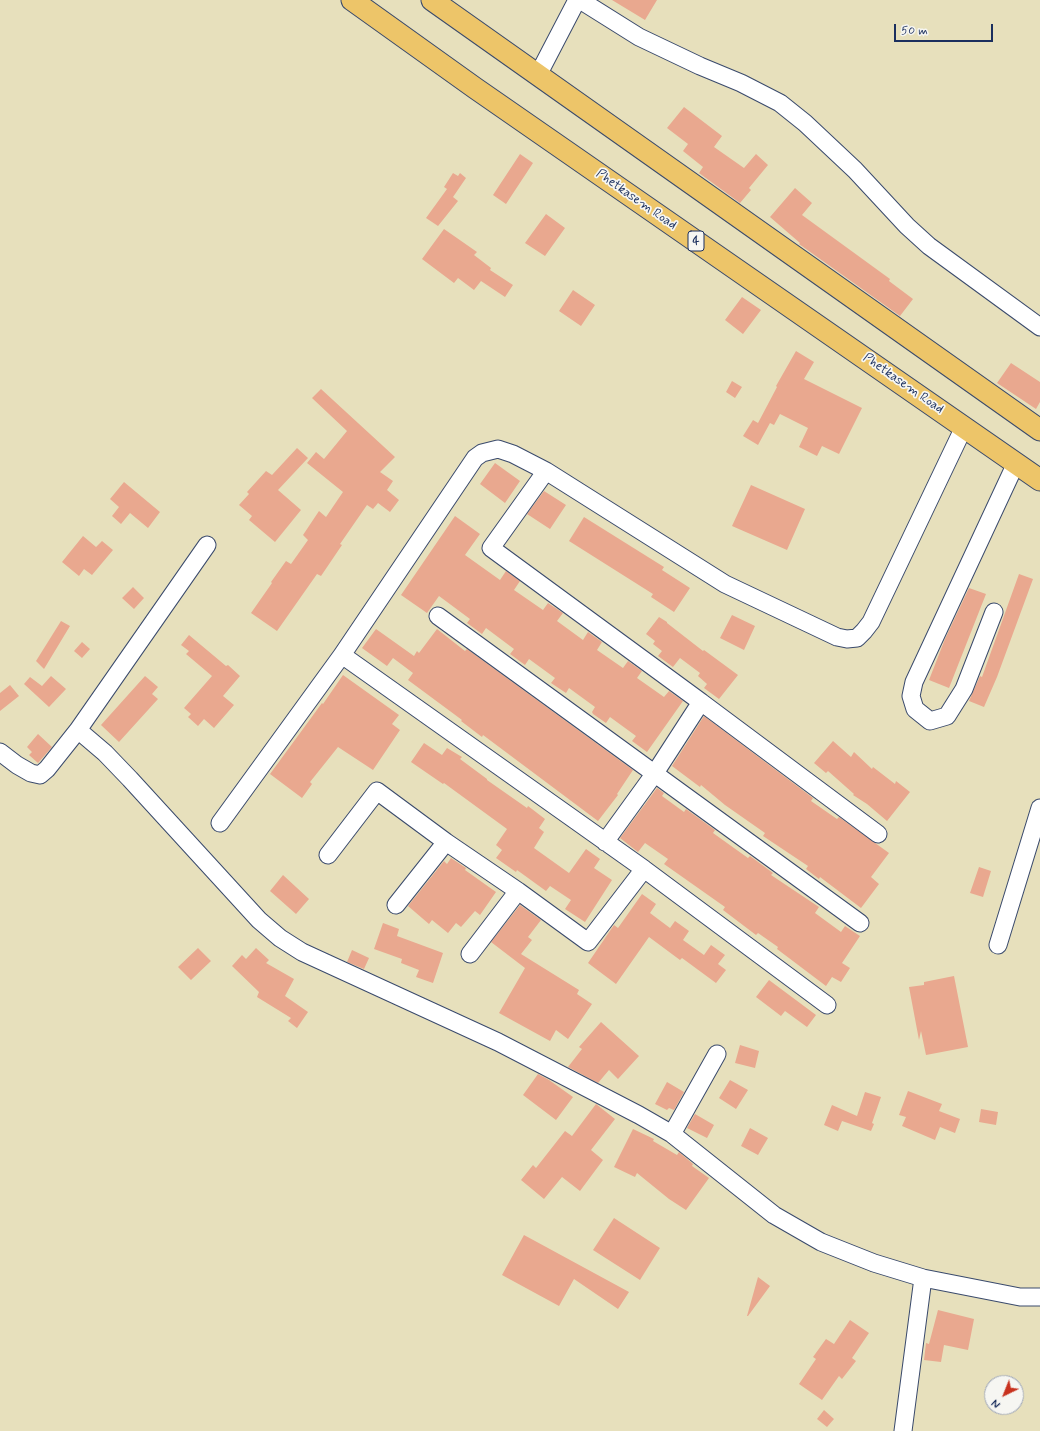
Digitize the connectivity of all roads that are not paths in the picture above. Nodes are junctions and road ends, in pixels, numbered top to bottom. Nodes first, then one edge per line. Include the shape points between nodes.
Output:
1 (352, 0) edge
2 (432, 0) edge
3 (579, 0) edge
4 (538, 75) junction
5 (1040, 327) edge
6 (964, 427) junction
7 (1040, 430) edge
8 (1016, 463) junction
9 (546, 471) junction
10 (1040, 480) edge
11 (207, 545) dead end
12 (994, 612) dead end
13 (438, 616) dead end
14 (342, 655) junction
15 (701, 702) junction
16 (78, 730) junction
17 (0, 752) edge
18 (655, 772) junction
19 (1040, 808) edge
20 (220, 822) dead end
21 (878, 834) dead end
22 (446, 842) junction
23 (605, 842) junction
24 (328, 855) dead end
25 (644, 870) junction
26 (518, 891) junction
27 (396, 905) dead end
28 (860, 923) dead end
29 (998, 945) dead end
30 (470, 954) dead end
31 (827, 1005) dead end
32 (716, 1054) dead end
33 (672, 1134) junction
34 (923, 1278) junction
35 (1040, 1297) edge
36 (903, 1431) edge

1 - 6 main road, Phetkasem Road / 4
2 - 4 main road
3 - 4 street
3 - 5 street via 639,37 780,103 855,170 929,246
4 - 7 main road
6 - 8 main road, Phetkasem Road / 4
6 - 9 street via 871,622 857,638 837,637 726,584
8 - 10 main road, Phetkasem Road / 4
8 - 12 street via 914,682 911,696 915,709 930,721 947,716 964,689
9 - 14 street via 514,454 498,449 482,453 475,458
9 - 15 street via 492,548
11 - 16 street
13 - 18 street
14 - 20 street
14 - 23 street
15 - 18 street
15 - 21 street
16 - 17 street via 40,775 17,766
16 - 33 street via 100,748 253,914 280,938 302,952 498,1042
18 - 23 street
18 - 28 street
19 - 29 street
22 - 24 street via 377,791
22 - 26 street
22 - 27 street
23 - 25 street
25 - 26 street via 588,942
25 - 31 street
26 - 30 street
32 - 33 street
33 - 34 street via 774,1215 821,1242
34 - 35 street via 1020,1297
34 - 36 street

